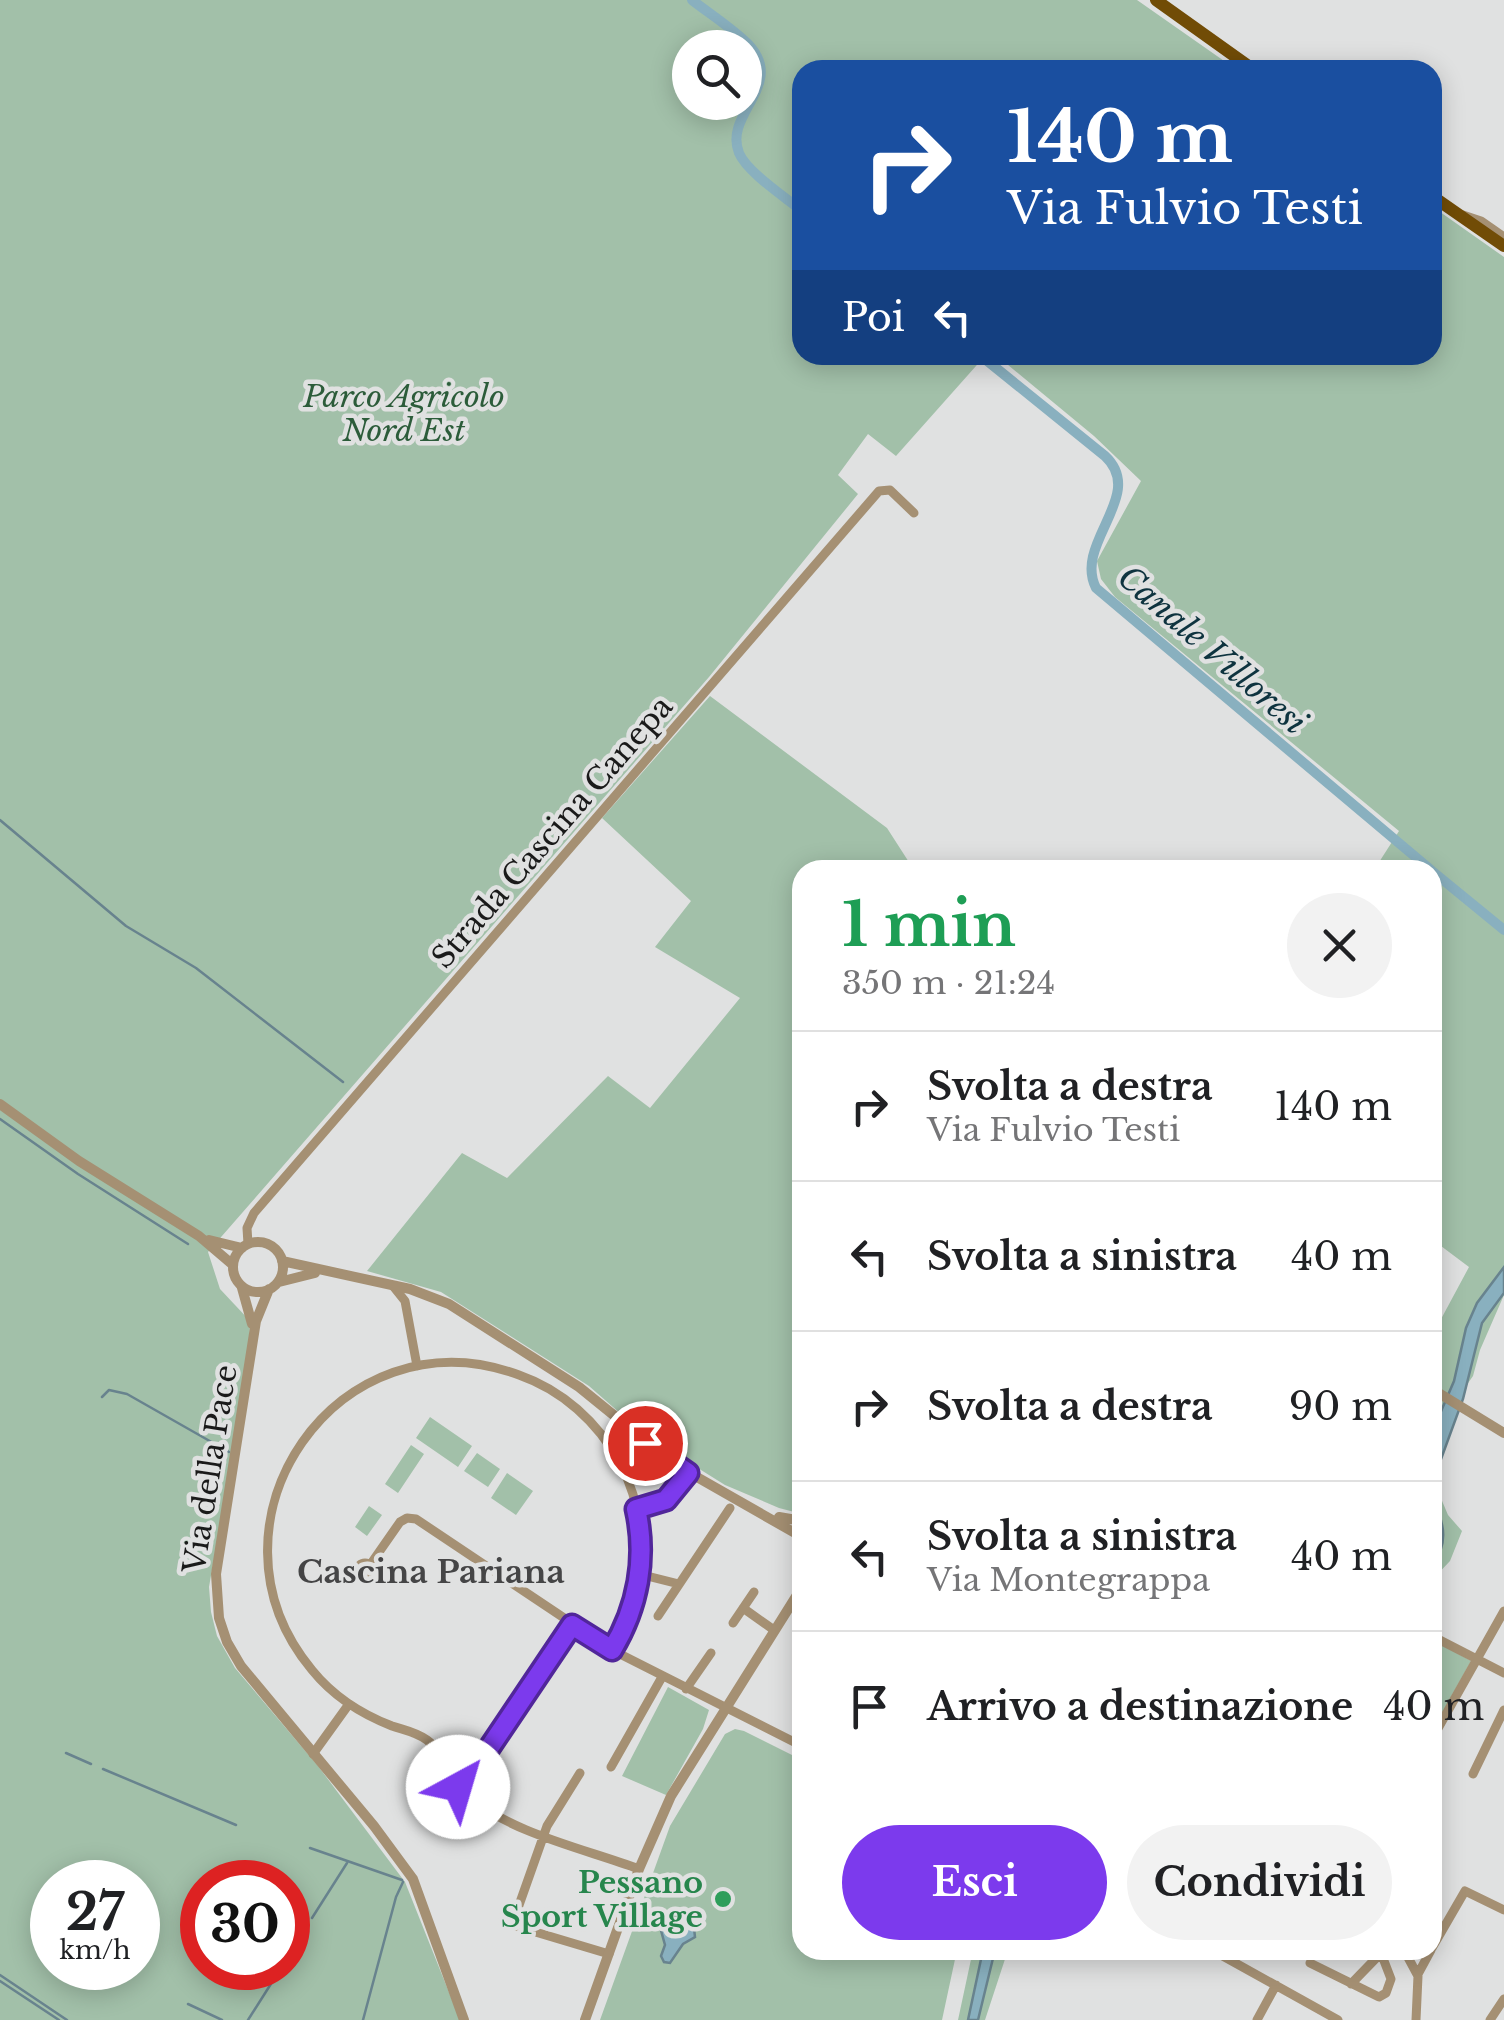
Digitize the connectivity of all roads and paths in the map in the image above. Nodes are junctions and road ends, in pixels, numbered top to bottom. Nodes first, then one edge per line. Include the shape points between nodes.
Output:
1 (1156, 0) edge
2 (1240, 60) edge
3 (1442, 203) edge
4 (1459, 214) junction
5 (1504, 237) edge
6 (1504, 246) edge
7 (914, 513) dead end
8 (0, 1104) edge
9 (199, 1236) junction
10 (245, 1246) junction
11 (282, 1262) junction
12 (233, 1264) junction
13 (321, 1272) junction
14 (240, 1284) junction
15 (274, 1286) junction
16 (394, 1286) junction
17 (254, 1340) junction
18 (416, 1366) junction
19 (1442, 1396) edge
20 (1504, 1433) edge
21 (688, 1473) junction
22 (730, 1508) dead end
23 (636, 1509) junction
24 (763, 1514) junction
25 (792, 1519) edge
26 (792, 1531) edge
27 (370, 1565) dead end
28 (640, 1574) junction
29 (679, 1584) junction
30 (754, 1592) dead end
31 (792, 1601) edge
32 (743, 1608) junction
33 (1504, 1611) edge
34 (658, 1616) dead end
35 (733, 1623) dead end
36 (572, 1625) junction
37 (774, 1630) junction
38 (1442, 1641) edge
39 (612, 1650) junction
40 (711, 1653) dead end
41 (1478, 1660) junction
42 (1504, 1674) edge
43 (662, 1677) junction
44 (686, 1689) junction
45 (349, 1704) junction
46 (725, 1708) junction
47 (1504, 1710) edge
48 (1442, 1722) edge
49 (792, 1741) edge
50 (313, 1754) junction
51 (611, 1767) dead end
52 (580, 1773) dead end
53 (1473, 1774) dead end
54 (461, 1790) junction
55 (544, 1834) junction
56 (639, 1869) junction
57 (1504, 1910) edge
58 (1442, 1931) edge
59 (609, 1954) junction
60 (1230, 1960) edge
61 (1374, 1960) edge
62 (1385, 1960) edge
63 (1410, 1960) edge
64 (1426, 1960) edge
65 (1310, 1963) dead end
66 (1418, 1974) junction
67 (1350, 1984) junction
68 (1276, 1985) junction
69 (1504, 1999) edge
70 (464, 2020) edge
71 (584, 2020) edge
72 (1257, 2020) edge
73 (1338, 2020) edge
74 (1416, 2020) edge
75 (1490, 2020) edge

1 - 2 main road
3 - 4 main road
4 - 5 street
4 - 6 main road
7 - 10 street, Strada Cascina Canepa via 890,490 879,491 254,1213
8 - 9 street
9 - 10 street
9 - 12 street
10 - 11 street via 269,1244
10 - 12 street
11 - 13 street
11 - 15 street
12 - 14 street
13 - 15 street
13 - 16 street
14 - 15 street via 254,1292
14 - 17 street, Via della Pace
15 - 17 street, Via della Pace via 259,1310
16 - 18 street via 405,1301
16 - 21 street via 444,1302 519,1348
17 - 50 street, Via della Pace via 217,1566 218,1610 240,1666
18 - 23 street via 484,1365 552,1390 604,1438
18 - 45 street via 359,1388 320,1419 286,1466 270,1516 268,1568 282,1622 313,1672
19 - 20 street
21 - 23 street via 666,1500
21 - 24 street
22 - 29 street
23 - 28 street
24 - 25 street
24 - 26 street
27 - 36 street via 400,1522 413,1518
28 - 29 street
28 - 39 street
29 - 34 street
30 - 32 street
31 - 37 street
32 - 35 street
32 - 37 street
33 - 41 street
36 - 39 street
36 - 54 street
37 - 46 street
38 - 41 street
39 - 43 street
40 - 44 street
41 - 42 street
41 - 48 street
43 - 44 street
43 - 51 street
44 - 46 street
45 - 50 street
45 - 54 street via 426,1740
46 - 49 street
46 - 56 street via 684,1772
47 - 53 street
50 - 70 street, Via della Pace via 413,1880
52 - 55 street
54 - 55 street via 501,1819
55 - 56 street
55 - 59 street via 512,1926
56 - 59 street
57 - 58 street via 1464,1891
59 - 71 street
60 - 68 street
61 - 67 street
62 - 67 street via 1392,1977 1384,1995
63 - 66 street
64 - 66 street
65 - 67 street
66 - 74 street
68 - 72 street
68 - 73 street
69 - 75 street

